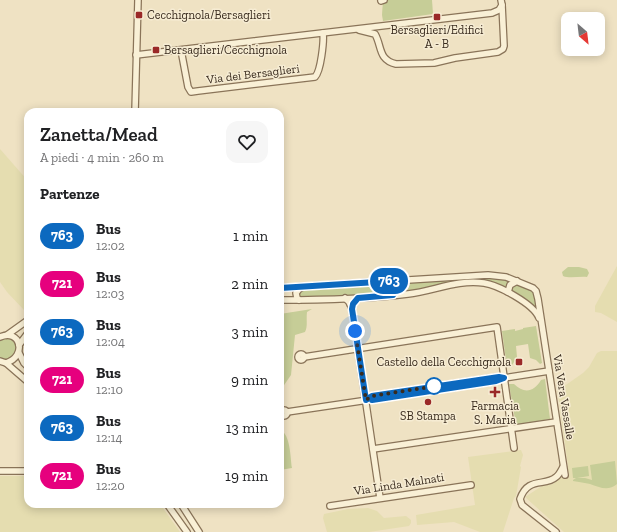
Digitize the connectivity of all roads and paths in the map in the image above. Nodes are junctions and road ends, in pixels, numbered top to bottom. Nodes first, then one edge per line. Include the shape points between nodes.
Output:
1 (138, 0) edge
2 (502, 2) edge
3 (357, 29) junction
4 (322, 33) junction
5 (181, 50) junction
6 (136, 55) junction
7 (135, 108) edge
8 (393, 281) junction
9 (516, 281) junction
10 (311, 286) junction
11 (284, 288) edge
12 (508, 292) junction
13 (393, 295) junction
14 (345, 298) junction
15 (358, 298) junction
16 (284, 300) edge
17 (299, 300) junction
18 (352, 309) junction
19 (541, 322) junction
20 (24, 323) edge
21 (7, 335) junction
22 (0, 337) edge
23 (24, 338) edge
24 (19, 345) junction
25 (358, 348) junction
26 (19, 353) junction
27 (304, 357) dead end
28 (3, 362) edge
29 (24, 362) edge
30 (549, 371) junction
31 (504, 378) junction
32 (24, 379) edge
33 (366, 400) junction
34 (287, 412) dead end
35 (556, 422) junction
36 (512, 429) junction
37 (514, 448) dead end
38 (373, 449) junction
39 (563, 467) junction
40 (0, 471) edge
41 (24, 471) edge
42 (565, 475) dead end
43 (472, 484) dead end
44 (380, 498) junction
45 (330, 506) dead end
46 (170, 508) edge
47 (184, 508) edge
48 (187, 532) edge
49 (199, 532) edge
50 (556, 532) edge

1 - 6 street
2 - 3 street via 499,10 492,13
2 - 3 street via 503,49 498,52 434,63 396,64 390,63 381,54 375,34
3 - 4 street
4 - 5 street
4 - 5 street, Via dei Bersaglieri via 324,42 321,48 320,71 315,77 191,92
5 - 6 street
6 - 7 street
8 - 9 street via 488,275 503,276
8 - 10 street
8 - 13 street via 397,289
9 - 12 street via 510,285
9 - 19 street, Via Vera Vassalle via 536,291
10 - 11 street
10 - 17 street via 296,291
12 - 13 street via 490,284 469,282
12 - 19 street via 535,311
13 - 15 street
14 - 15 street
14 - 17 street
14 - 18 street
15 - 18 street
16 - 17 street
18 - 25 street
19 - 30 street, Via Vera Vassalle
20 - 21 street
21 - 22 street
21 - 24 street via 13,337
23 - 24 street
24 - 26 street
25 - 27 street
25 - 31 street via 497,327
25 - 33 street
26 - 28 street via 16,359
26 - 29 street
28 - 32 street
30 - 31 street
30 - 35 street, Via Vera Vassalle
31 - 33 street via 500,381
31 - 36 street
33 - 34 street
33 - 38 street
35 - 36 street
35 - 39 street, Via Vera Vassalle
36 - 37 street
36 - 38 street
38 - 44 street
39 - 42 street, Via Vera Vassalle
39 - 50 street via 554,479 531,485 520,498 522,505
40 - 41 street
43 - 44 street, Via Linda Malnati
44 - 45 street, Via Linda Malnati
46 - 48 street
47 - 49 street

